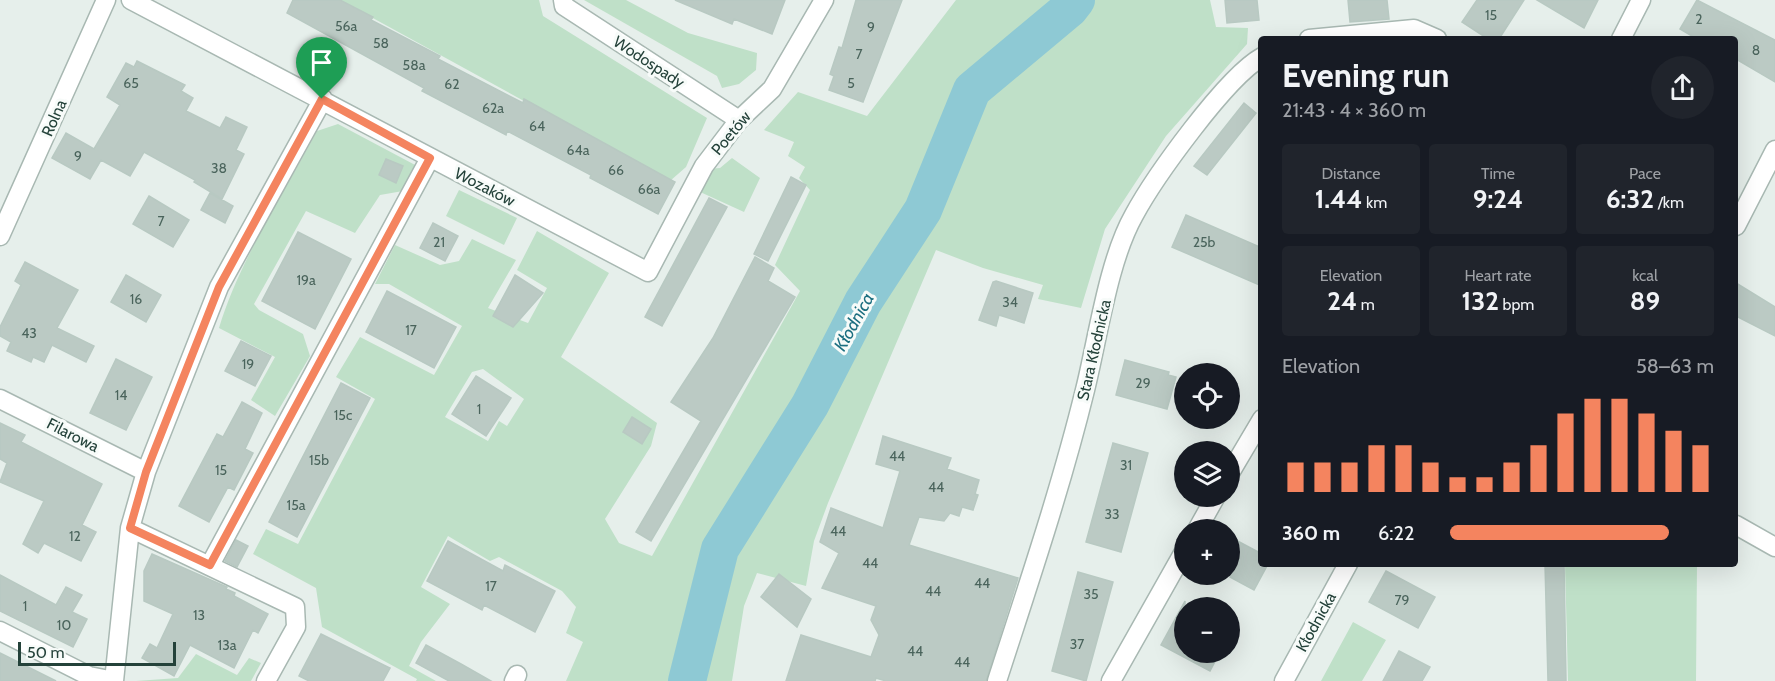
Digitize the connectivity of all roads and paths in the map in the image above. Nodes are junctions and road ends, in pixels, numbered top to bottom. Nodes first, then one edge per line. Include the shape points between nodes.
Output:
1 (131, 0) edge
2 (563, 0) edge
3 (824, 0) edge
4 (1641, 0) edge
5 (100, 2) edge
6 (1340, 36) edge
7 (1430, 36) edge
8 (1623, 36) edge
9 (1258, 60) edge
10 (322, 99) junction
11 (740, 120) junction
12 (1775, 150) edge
13 (430, 158) junction
14 (1738, 222) edge
15 (0, 236) edge
16 (648, 272) joint
17 (0, 399) edge
18 (1258, 426) edge
19 (1240, 456) edge
20 (146, 472) junction
21 (1738, 526) edge
22 (130, 528) junction
23 (1775, 547) edge
24 (210, 565) junction
25 (1346, 567) edge
26 (1174, 569) edge
27 (0, 631) edge
28 (114, 681) edge
29 (266, 681) edge
30 (997, 681) edge
31 (1111, 681) edge
32 (1284, 681) edge

1 - 10 street, Wozaków
2 - 11 street, Wodospady via 564,6
3 - 11 street, Poetów via 772,89
4 - 8 street
5 - 15 street, Rolna
6 - 7 street via 1414,29
9 - 30 street, Stara Kłodnicka via 1200,120 1133,215 1108,290 1085,392 1043,536
10 - 13 street, Wozaków
10 - 20 street via 219,287
11 - 16 street, Poetów via 704,166
12 - 14 street
13 - 16 street, Wozaków
13 - 24 street
17 - 20 street, Filarowa
18 - 19 street
20 - 22 street
21 - 23 street
22 - 24 street
22 - 28 street
24 - 29 street via 295,607 296,627
25 - 32 street, Kłodnicka
26 - 31 street
27 - 28 street via 89,676

